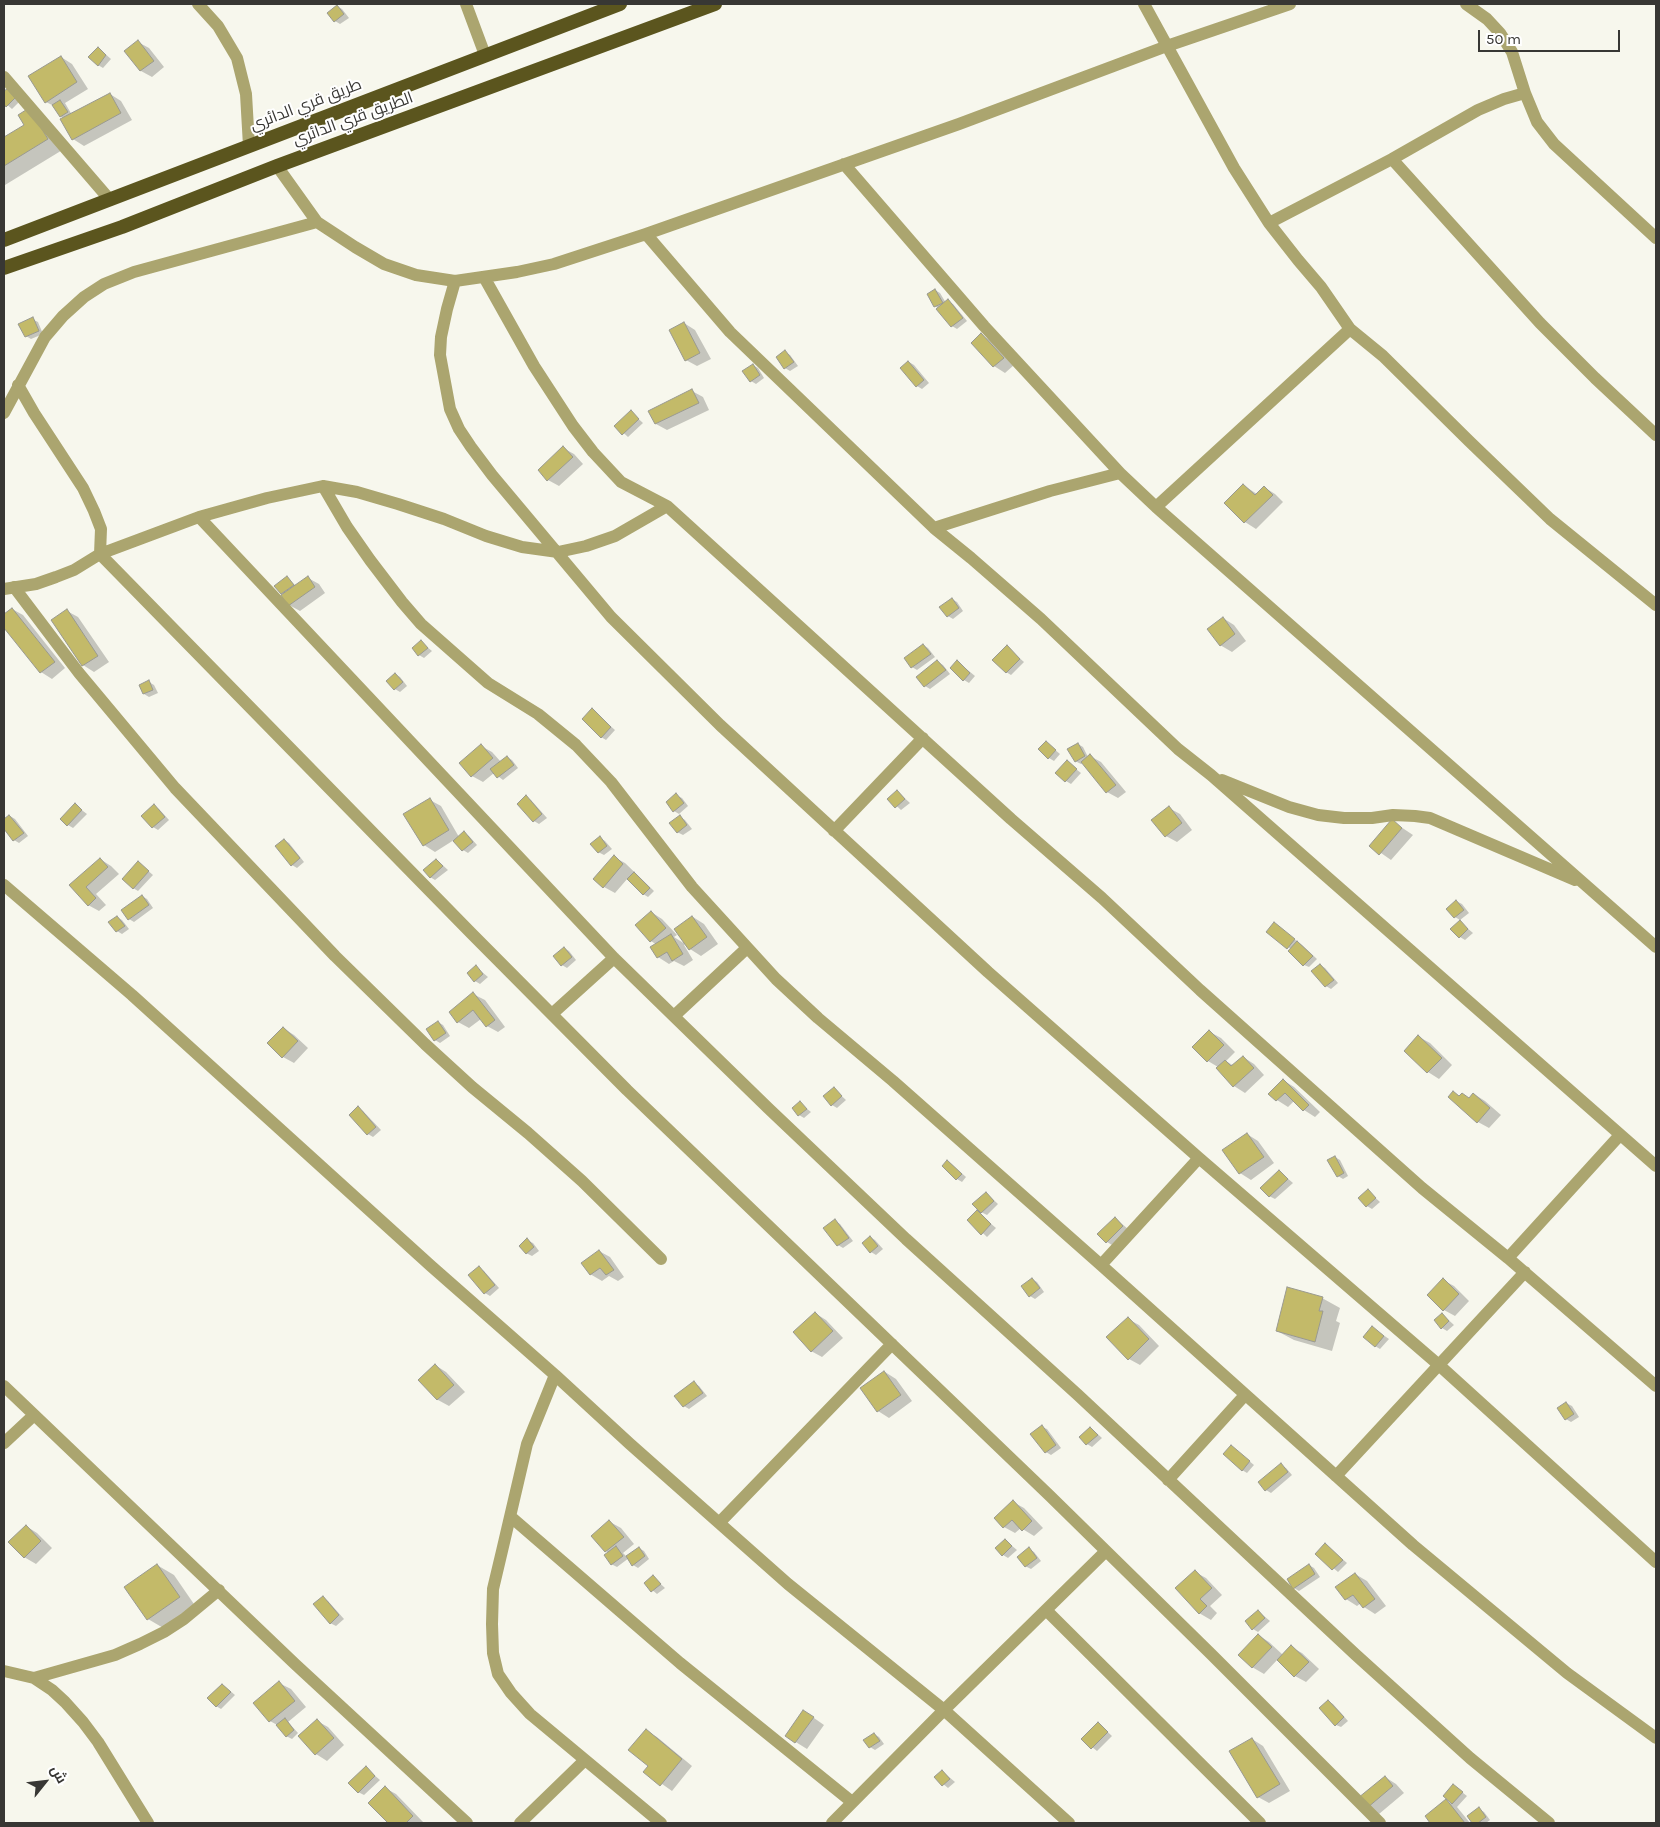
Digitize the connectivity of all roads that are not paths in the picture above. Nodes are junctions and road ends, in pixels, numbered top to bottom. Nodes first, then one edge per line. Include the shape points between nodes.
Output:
1 (198, 4) edge
2 (466, 4) edge
3 (620, 4) edge
4 (715, 4) edge
5 (1144, 4) edge
6 (1290, 4) edge
7 (1466, 4) edge
8 (1167, 46) junction
9 (485, 55) junction
10 (4, 77) edge
11 (1525, 93) junction
12 (248, 146) junction
13 (1392, 159) junction
14 (844, 164) junction
15 (277, 166) junction
16 (110, 200) junction
17 (317, 222) junction
18 (1269, 223) junction
19 (646, 234) junction
20 (1656, 238) edge
21 (4, 240) edge
22 (4, 268) edge
23 (484, 277) junction
24 (455, 281) junction
25 (1350, 329) junction
26 (18, 385) junction
27 (4, 413) edge
28 (1656, 435) edge
29 (1120, 473) junction
30 (323, 486) junction
31 (667, 506) junction
32 (1156, 507) junction
33 (199, 517) junction
34 (934, 528) junction
35 (558, 552) junction
36 (100, 554) junction
37 (9, 588) edge
38 (1656, 604) edge
39 (923, 738) junction
40 (1211, 775) junction
41 (834, 831) junction
42 (4, 885) edge
43 (1587, 886) junction
44 (1656, 947) edge
45 (747, 948) junction
46 (614, 958) junction
47 (552, 1014) junction
48 (674, 1016) junction
49 (1620, 1135) junction
50 (1199, 1158) junction
51 (1656, 1166) edge
52 (1508, 1258) junction
53 (661, 1259) dead end
54 (1101, 1265) junction
55 (1525, 1272) junction
56 (892, 1344) junction
57 (1440, 1366) junction
58 (555, 1375) junction
59 (4, 1386) edge
60 (1656, 1386) edge
61 (1245, 1395) junction
62 (33, 1416) junction
63 (4, 1443) edge
64 (1336, 1476) junction
65 (1168, 1480) junction
66 (510, 1517) junction
67 (719, 1523) junction
68 (1106, 1551) junction
69 (1656, 1562) edge
70 (219, 1590) junction
71 (1046, 1610) junction
72 (4, 1672) edge
73 (34, 1678) junction
74 (944, 1710) junction
75 (1656, 1738) edge
76 (585, 1760) junction
77 (852, 1802) junction
78 (148, 1823) edge
79 (467, 1823) edge
80 (520, 1823) edge
81 (661, 1823) edge
82 (832, 1823) edge
83 (1068, 1823) edge
84 (1260, 1823) edge
85 (1380, 1823) edge
86 (1549, 1823) edge

1 - 12 street via 218,26 237,58 246,94
2 - 9 street
3 - 9 highway, طريق قري الدائري
4 - 15 highway, الطريق قري الدائري
5 - 8 street
6 - 8 street
7 - 11 street via 1488,19 1512,52
8 - 14 street
8 - 18 street via 1225,153
9 - 12 highway, طريق قري الدائري
10 - 16 street
11 - 13 street via 1478,110
11 - 20 street via 1537,122 1554,144
12 - 16 highway, طريق قري الدائري
13 - 18 street
13 - 28 street via 1540,323
14 - 19 street
14 - 29 street via 984,326
15 - 17 street
15 - 22 highway, الطريق قري الدائري via 122,227
16 - 21 highway, طريق قري الدائري
17 - 24 street via 384,264 416,275
17 - 26 street via 134,272 104,284 84,297 45,337
18 - 25 street
19 - 23 street via 554,264
19 - 34 street via 730,332
23 - 24 street
23 - 31 street via 534,366 593,452 621,482
24 - 35 street via 446,309 441,346 450,409 471,447 492,475
25 - 32 street
25 - 38 street via 1383,356 1550,519
26 - 27 street
26 - 36 street via 83,488 101,529
29 - 32 street
29 - 34 street via 1050,491
30 - 33 street
30 - 35 street via 398,504 522,547
30 - 45 street via 370,560 421,624 488,683 538,714 576,745 611,782 692,887
31 - 35 street via 615,536
31 - 39 street
32 - 43 street
33 - 36 street
33 - 46 street
34 - 40 street via 1041,619
35 - 41 street via 575,576 648,655
36 - 37 street via 56,578
36 - 47 street
37 - 53 street via 175,788 335,956 459,1074 582,1181
39 - 41 street
39 - 52 street via 1207,997 1422,1188
40 - 43 street via 1288,807 1318,815 1430,818
40 - 49 street
41 - 50 street
42 - 58 street via 132,995
43 - 44 street
45 - 48 street
45 - 54 street via 818,1018
46 - 47 street
46 - 48 street
47 - 56 street
48 - 65 street via 892,1226
49 - 51 street
49 - 52 street
50 - 54 street
50 - 57 street
52 - 55 street
54 - 61 street
55 - 57 street
55 - 60 street
56 - 67 street
56 - 68 street
57 - 64 street
57 - 69 street
58 - 66 street via 527,1444
58 - 67 street
59 - 62 street
61 - 64 street
61 - 65 street
62 - 63 street
62 - 70 street
64 - 75 street via 1525,1639
65 - 86 street via 1470,1758
66 - 76 street via 493,1589 493,1653 498,1674 530,1714
66 - 77 street via 680,1662
67 - 74 street via 788,1584
68 - 71 street
68 - 85 street
70 - 73 street via 184,1619 140,1644 116,1655
70 - 79 street
71 - 74 street
71 - 84 street
72 - 73 street
73 - 78 street via 52,1690 84,1722
74 - 77 street
74 - 83 street
76 - 80 street
76 - 81 street
77 - 82 street

